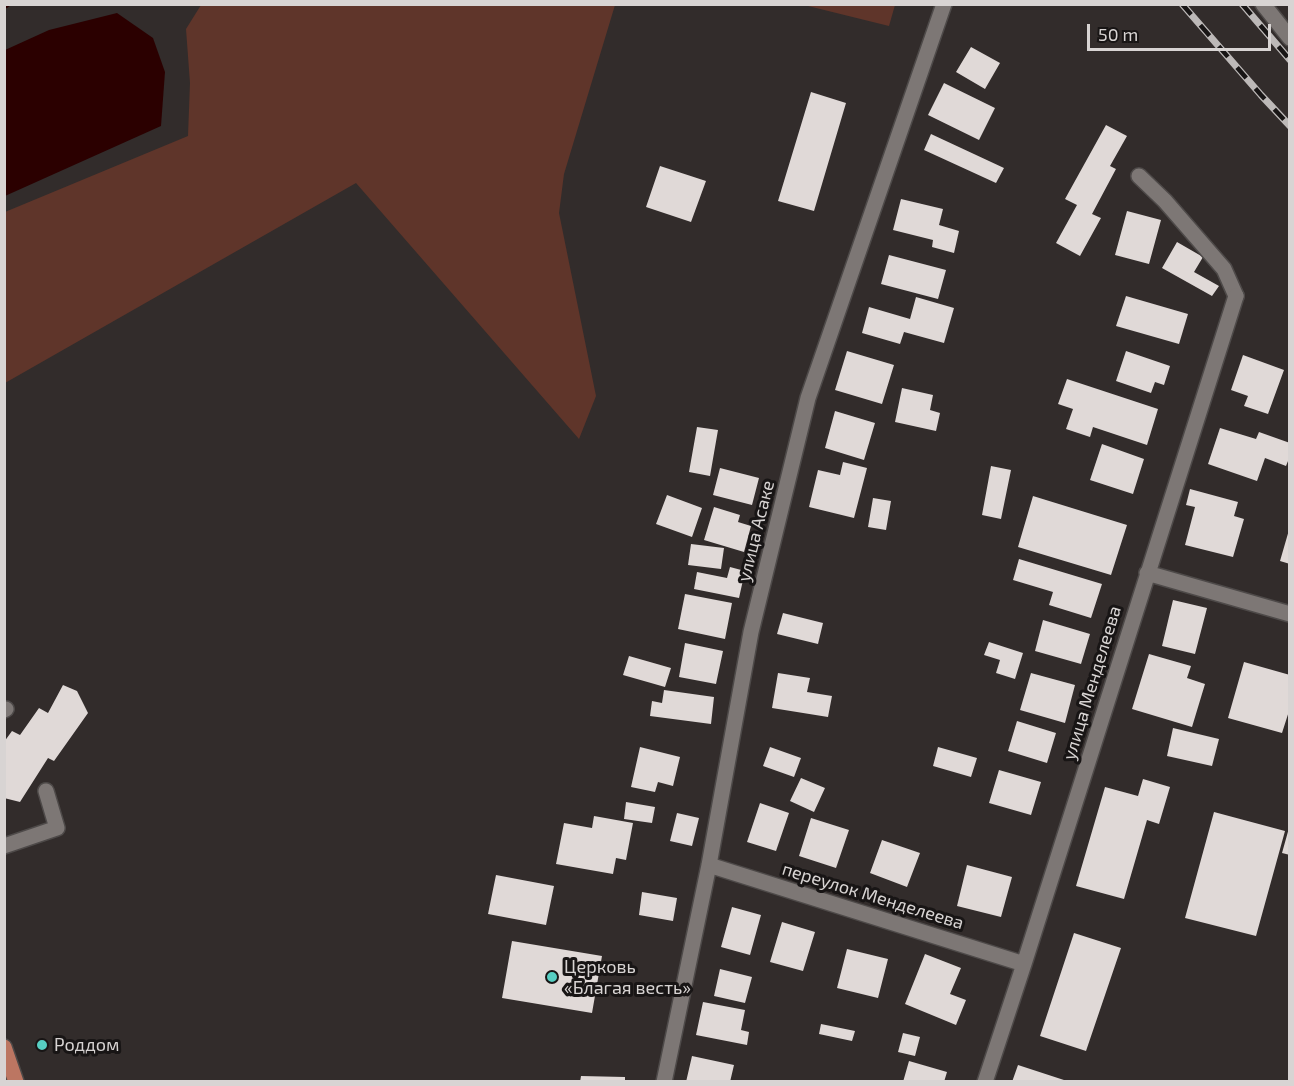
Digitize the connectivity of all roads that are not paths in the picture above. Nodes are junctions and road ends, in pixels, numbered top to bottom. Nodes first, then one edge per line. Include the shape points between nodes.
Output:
1 (944, 4) edge
2 (1263, 4) edge
3 (1290, 38) edge
4 (1139, 176) dead end
5 (1147, 573) junction
6 (1290, 614) edge
7 (46, 791) dead end
8 (4, 846) edge
9 (710, 866) junction
10 (1024, 964) junction
11 (4, 1047) edge
12 (16, 1082) edge
13 (664, 1082) edge
14 (985, 1082) edge

1 - 9 street, улица Асаке via 808,398 751,632
2 - 3 street
4 - 5 street, улица Менделеева via 1224,269 1236,296
5 - 6 street
5 - 10 street, улица Менделеева
7 - 8 street via 57,828
9 - 10 street, переулок Менделеева
9 - 13 street, улица Асаке
10 - 14 street, улица Менделеева
11 - 12 main road

